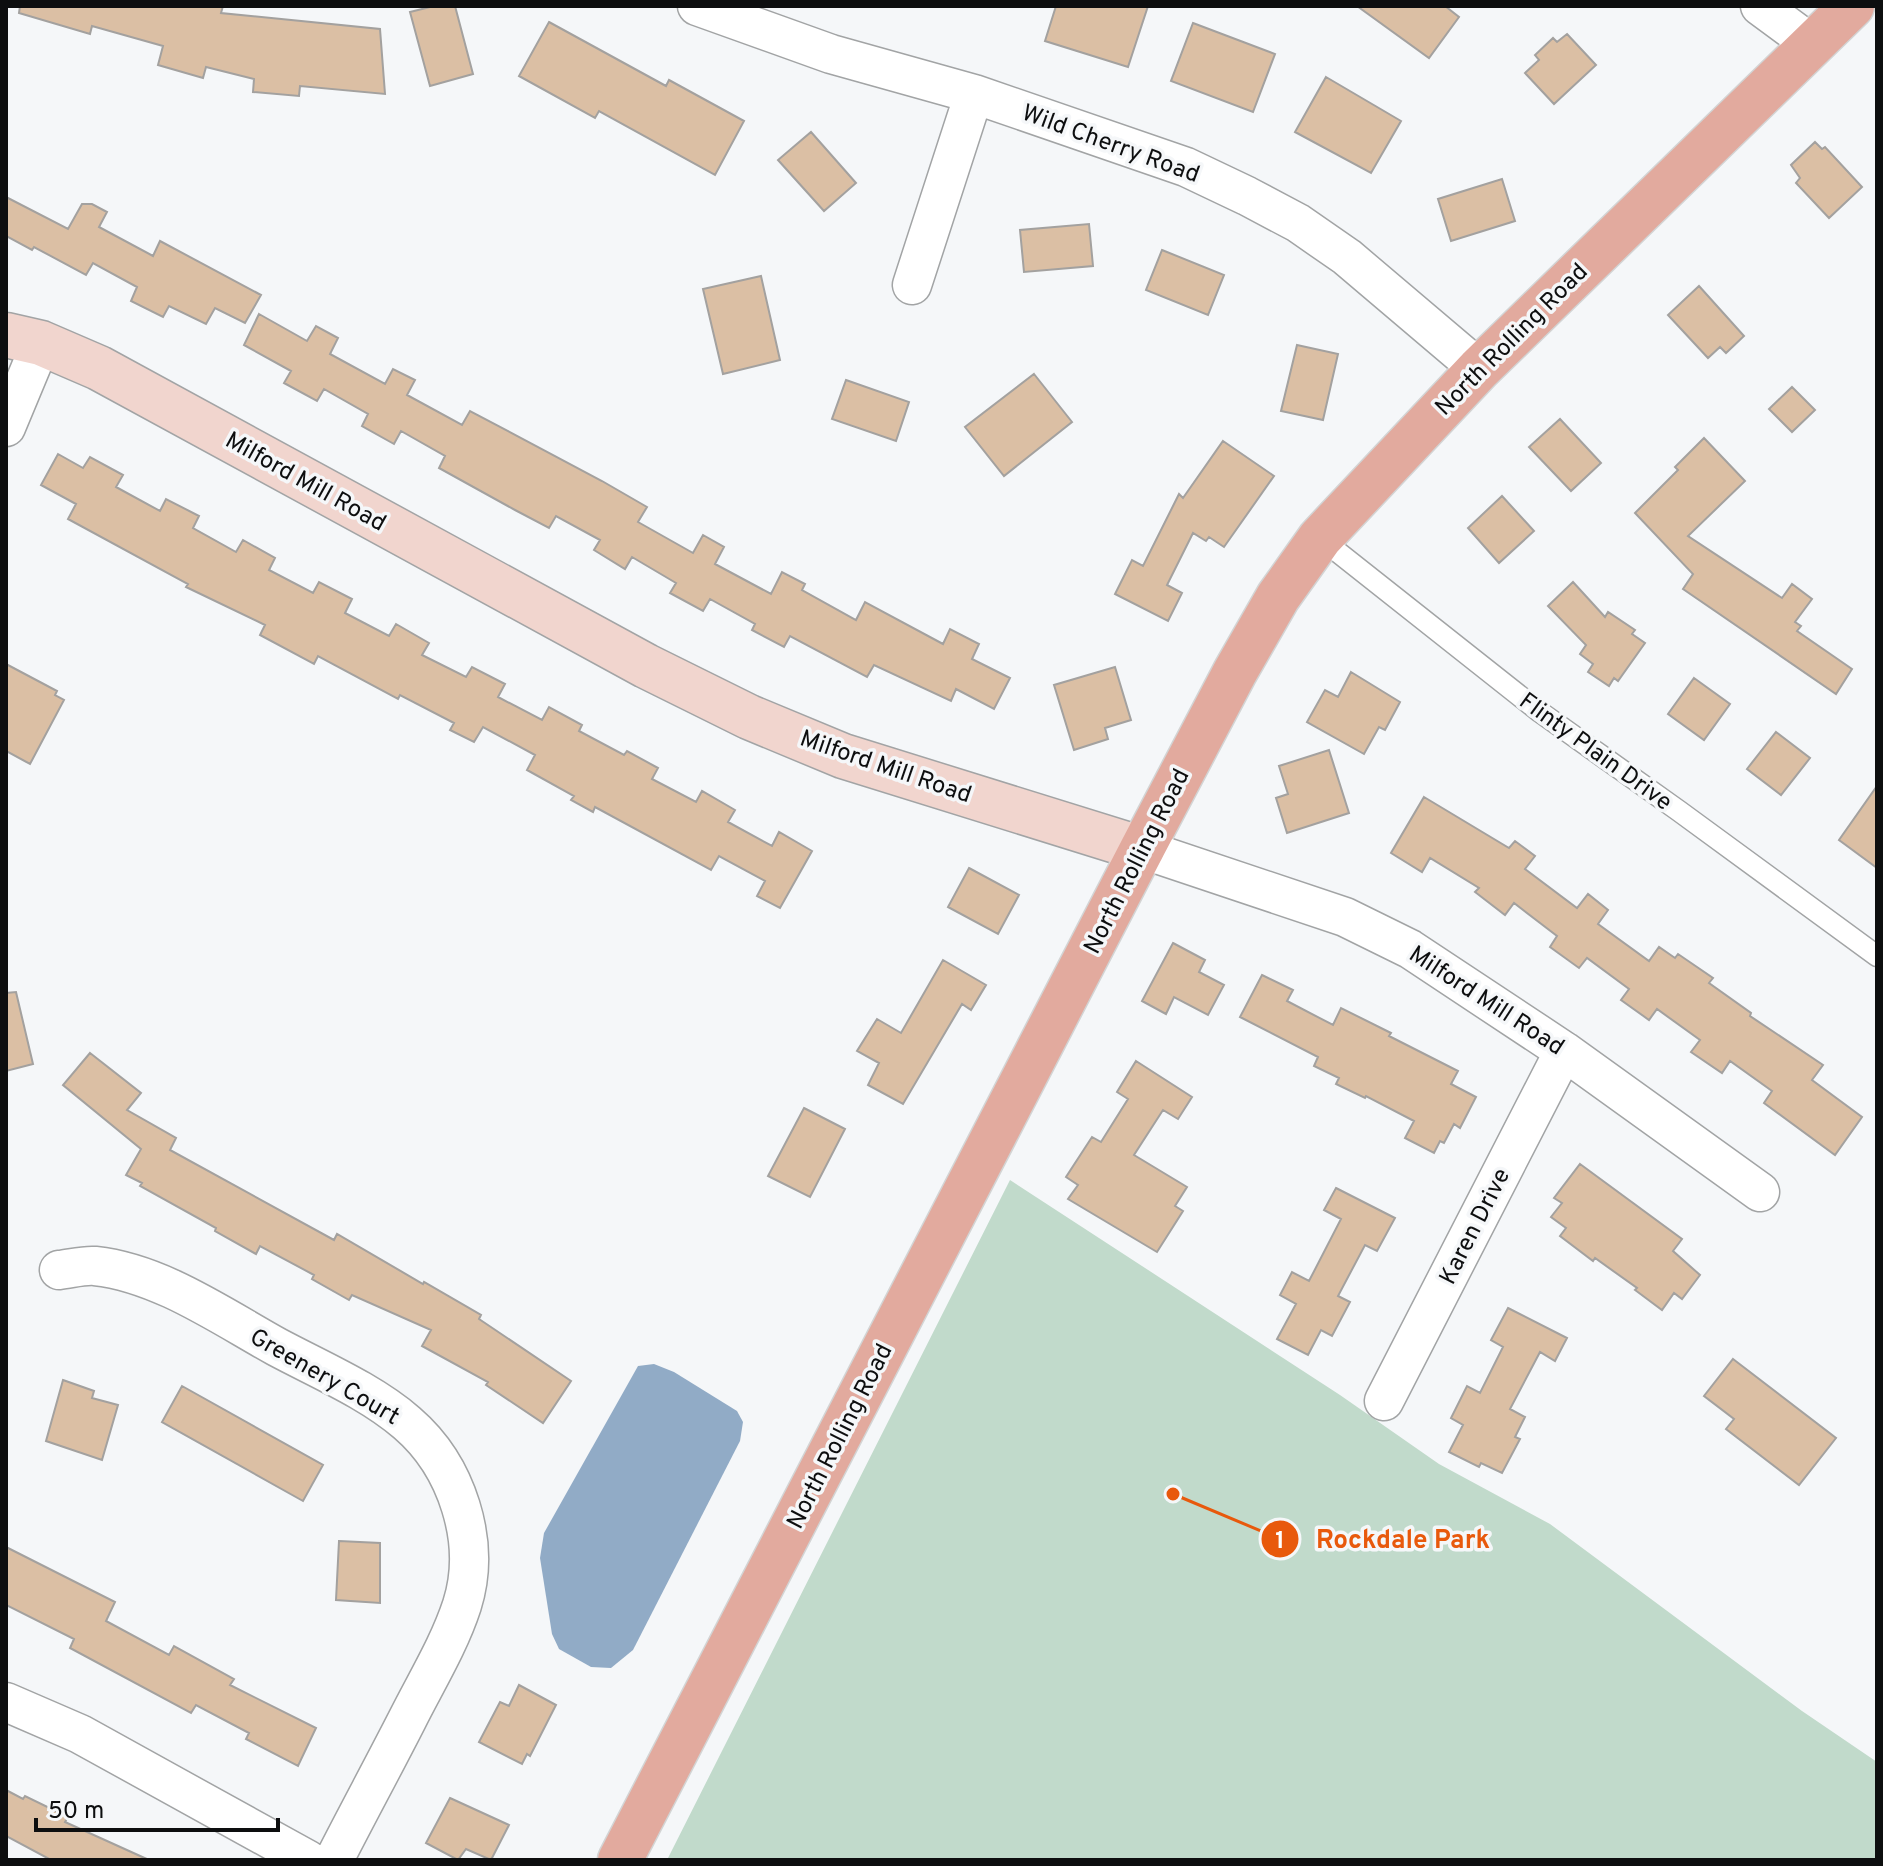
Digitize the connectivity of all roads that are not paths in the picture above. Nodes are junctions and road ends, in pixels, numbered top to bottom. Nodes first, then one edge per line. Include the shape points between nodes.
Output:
1 (697, 6) edge
2 (1760, 6) edge
3 (1852, 6) edge
4 (780, 20) edge
5 (1813, 45) junction
6 (974, 94) junction
7 (912, 285) dead end
8 (23, 339) edge
9 (1479, 369) junction
10 (6, 427) edge
11 (1320, 538) junction
12 (1142, 849) junction
13 (1877, 956) edge
14 (1564, 1051) junction
15 (1760, 1192) dead end
16 (59, 1270) dead end
17 (1384, 1401) dead end
18 (6, 1702) edge
19 (308, 1860) edge
20 (334, 1860) edge
21 (620, 1860) edge

1 - 4 street, Wild Cherry Road
2 - 5 street
3 - 5 main road, North Rolling Road
4 - 6 street, Wild Cherry Road via 831,54
5 - 9 main road, North Rolling Road
6 - 7 street
6 - 9 street, Wild Cherry Road via 1186,167 1298,223 1347,257
8 - 10 street
8 - 12 main road, Milford Mill Road via 99,368 749,717 843,756
9 - 11 main road, North Rolling Road
11 - 12 main road, North Rolling Road via 1235,672
11 - 13 lane, Flinty Plain Drive via 1540,712
12 - 14 street, Milford Mill Road via 1345,917 1410,949
12 - 21 main road, North Rolling Road
14 - 15 street, Milford Mill Road
14 - 17 street, Karen Drive
16 - 20 street, Greenery Court via 93,1266 171,1290 367,1396 407,1423 433,1450 454,1484 466,1528 463,1603
18 - 19 street via 80,1734

